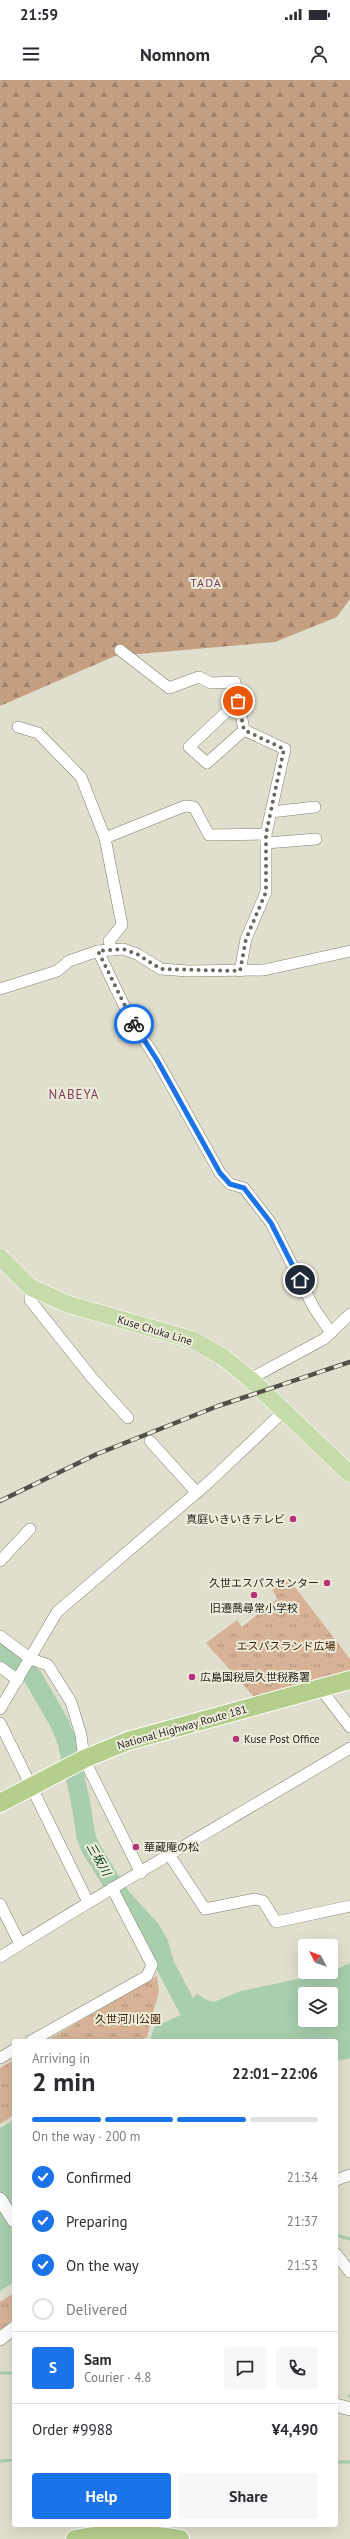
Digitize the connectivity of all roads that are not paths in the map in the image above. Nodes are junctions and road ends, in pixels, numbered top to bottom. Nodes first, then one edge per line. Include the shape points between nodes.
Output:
1 (120, 650) dead end
2 (238, 701) junction
3 (18, 726) dead end
4 (244, 730) junction
5 (315, 807) dead end
6 (271, 812) junction
7 (105, 838) junction
8 (266, 839) junction
9 (316, 839) dead end
10 (112, 950) junction
11 (98, 951) junction
12 (350, 951) edge
13 (240, 971) junction
14 (0, 989) edge
15 (1, 1259) edge
16 (30, 1287) junction
17 (350, 1314) edge
18 (331, 1333) junction
19 (250, 1379) junction
20 (283, 1412) junction
21 (128, 1418) dead end
22 (150, 1441) dead end
23 (350, 1474) edge
24 (197, 1493) junction
25 (30, 1530) dead end
26 (0, 1561) edge
27 (0, 1636) edge
28 (30, 1660) junction
29 (0, 1667) edge
30 (18, 1680) junction
31 (350, 1680) edge
32 (320, 1688) junction
33 (0, 1709) edge
34 (0, 1723) edge
35 (350, 1727) edge
36 (350, 1748) edge
37 (84, 1759) junction
38 (30, 1788) junction
39 (0, 1803) edge
40 (170, 1856) junction
41 (141, 1873) junction
42 (112, 1888) junction
43 (88, 1902) junction
44 (0, 1904) edge
45 (350, 1906) edge
46 (20, 1944) junction
47 (0, 1957) edge
48 (35, 2039) edge
49 (12, 2051) edge
50 (0, 2058) edge
51 (350, 2175) edge
52 (338, 2179) edge
53 (0, 2199) edge
54 (12, 2218) edge
55 (338, 2257) edge
56 (350, 2272) edge
57 (12, 2330) edge
58 (0, 2339) edge
59 (338, 2405) edge
60 (350, 2409) edge
61 (113, 2532) edge
62 (74, 2539) edge
63 (180, 2539) edge

1 - 2 street via 169,688 199,677 211,683 235,682
2 - 4 street
2 - 4 street via 189,747 207,763
3 - 7 street via 38,732 81,777
4 - 6 street via 284,749
5 - 6 street
6 - 8 street
7 - 8 street via 185,806 194,806 209,835
7 - 10 street via 122,925 109,942
8 - 9 street
8 - 13 street via 266,892 246,939
10 - 11 street
10 - 13 street via 123,949 137,954 161,969
11 - 14 street via 69,961 57,971
11 - 18 street via 130,1018 157,1060 220,1173 230,1184 244,1188 271,1223 314,1308
12 - 13 street via 264,970
15 - 16 main road, Kuse Chuka Line
16 - 19 main road, Kuse Chuka Line via 67,1304 193,1340 223,1357
16 - 21 street via 30,1300 93,1379
17 - 18 street
18 - 19 street
19 - 20 main road, Kuse Chuka Line
20 - 23 main road, Kuse Chuka Line
20 - 24 street
22 - 24 street
24 - 28 street via 57,1612
25 - 26 street
27 - 28 street
28 - 30 street
28 - 37 street via 48,1665 71,1702 81,1735
29 - 30 street
30 - 33 street
31 - 32 highway, National Highway Route 181
32 - 35 street
32 - 37 highway, National Highway Route 181 via 128,1741
34 - 38 street
36 - 40 street
37 - 38 highway, National Highway Route 181
37 - 41 street
38 - 39 highway, National Highway Route 181
38 - 43 street
40 - 41 street
40 - 45 street via 206,1909 255,1899 263,1901 276,1922
41 - 42 street
42 - 43 street
42 - 48 street via 152,1965 147,1976
43 - 46 street
44 - 46 street
46 - 47 street
49 - 50 street
51 - 52 street
53 - 54 street
55 - 56 street
57 - 58 street
59 - 60 street
61 - 62 highway
61 - 63 highway via 146,2533

